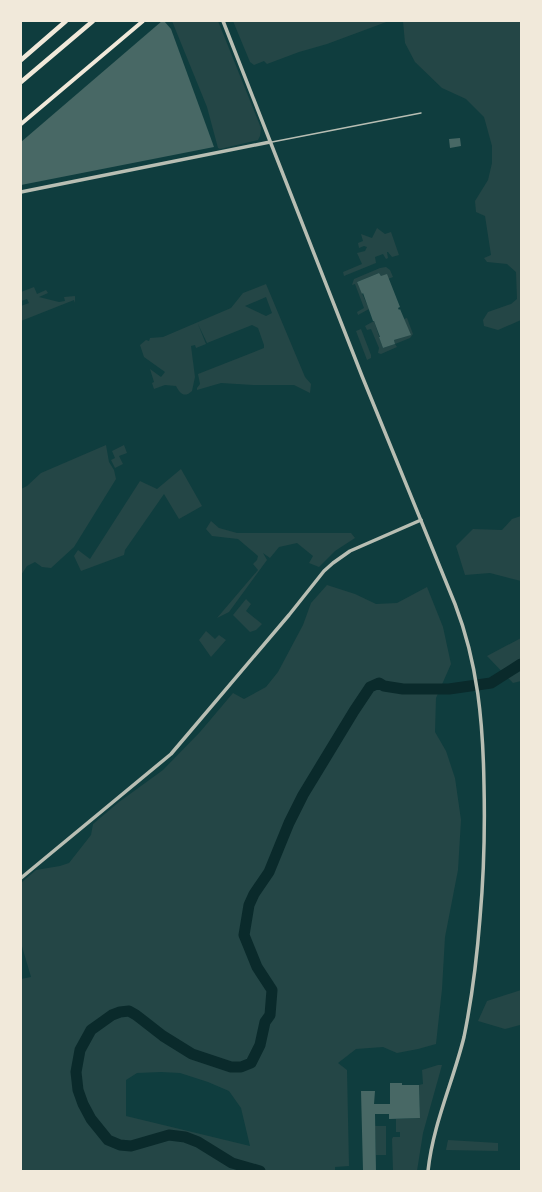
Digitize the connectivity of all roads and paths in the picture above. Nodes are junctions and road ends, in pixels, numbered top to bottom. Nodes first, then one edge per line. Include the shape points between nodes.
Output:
1 (66, 21) edge
2 (93, 21) edge
3 (143, 21) edge
4 (223, 21) edge
5 (21, 60) edge
6 (21, 82) edge
7 (421, 113) dead end
8 (21, 124) edge
9 (270, 142) junction
10 (21, 192) edge
11 (421, 520) junction
12 (21, 878) edge
13 (428, 1171) edge

1 - 5 main road
2 - 6 main road
3 - 8 main road
4 - 9 street
7 - 9 lane
9 - 10 street
9 - 11 street
11 - 12 street via 350,551 328,567 170,754
11 - 13 street via 461,619 474,666 483,740 485,824 478,941 464,1035 435,1132

